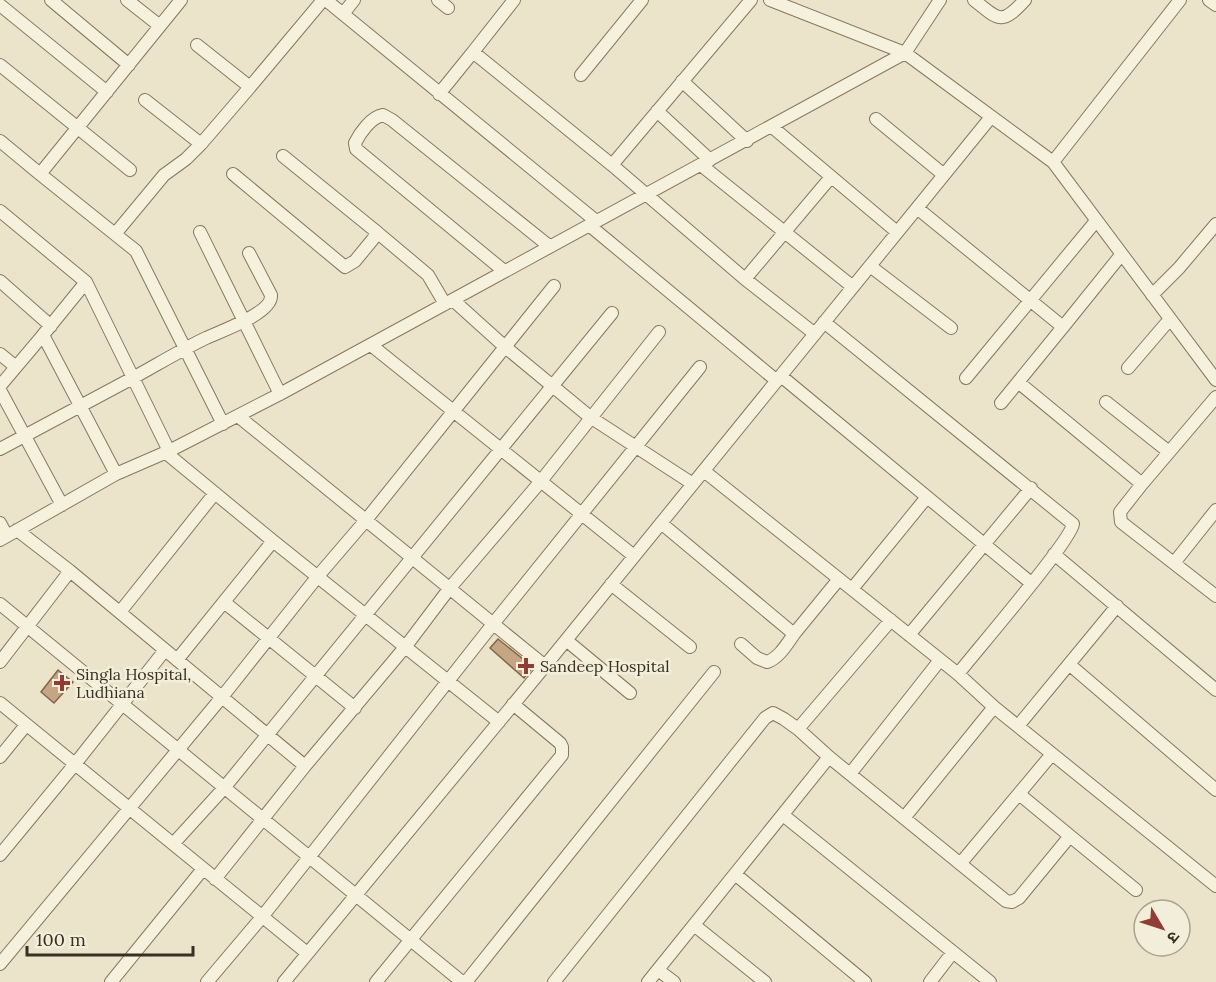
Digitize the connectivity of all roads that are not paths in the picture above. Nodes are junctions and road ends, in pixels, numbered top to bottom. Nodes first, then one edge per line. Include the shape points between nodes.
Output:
1 (51, 0) edge
2 (127, 0) edge
3 (181, 0) edge
4 (324, 0) edge
5 (354, 0) edge
6 (514, 0) edge
7 (642, 0) edge
8 (751, 0) edge
9 (770, 0) edge
10 (940, 0) edge
11 (974, 0) edge
12 (1025, 0) edge
13 (1180, 0) edge
14 (1209, 0) edge
15 (0, 5) edge
16 (1216, 5) edge
17 (343, 14) junction
18 (160, 26) junction
19 (197, 45) dead end
20 (473, 52) junction
21 (904, 53) junction
22 (0, 65) edge
23 (129, 65) junction
24 (581, 75) dead end
25 (682, 81) junction
26 (250, 87) junction
27 (107, 92) junction
28 (440, 94) junction
29 (145, 100) dead end
30 (657, 111) junction
31 (991, 117) junction
32 (876, 119) dead end
33 (771, 126) junction
34 (78, 128) junction
35 (0, 141) edge
36 (747, 141) junction
37 (201, 144) junction
38 (283, 156) dead end
39 (1053, 162) junction
40 (706, 163) junction
41 (612, 165) junction
42 (130, 170) dead end
43 (40, 174) junction
44 (233, 174) dead end
45 (944, 175) junction
46 (831, 177) junction
47 (646, 194) junction
48 (917, 208) junction
49 (0, 211) edge
50 (1096, 221) junction
51 (592, 223) junction
52 (1216, 224) edge
53 (200, 232) dead end
54 (897, 232) junction
55 (378, 233) junction
56 (784, 233) junction
57 (115, 234) junction
58 (549, 246) junction
59 (249, 253) dead end
60 (1121, 255) junction
61 (870, 266) junction
62 (504, 271) junction
63 (745, 279) junction
64 (0, 281) edge
65 (86, 282) junction
66 (554, 286) dead end
67 (853, 287) junction
68 (1152, 296) junction
69 (1030, 299) junction
70 (449, 302) junction
71 (612, 313) dead end
72 (1170, 319) junction
73 (243, 321) junction
74 (824, 322) junction
75 (1064, 327) junction
76 (951, 328) dead end
77 (47, 330) junction
78 (659, 332) dead end
79 (815, 334) junction
80 (371, 345) junction
81 (504, 346) junction
82 (186, 347) junction
83 (0, 354) edge
84 (16, 367) junction
85 (700, 368) dead end
86 (1128, 368) dead end
87 (779, 378) junction
88 (966, 378) dead end
89 (132, 379) junction
90 (1216, 380) edge
91 (1018, 382) junction
92 (552, 386) junction
93 (0, 388) edge
94 (280, 394) junction
95 (1216, 397) edge
96 (1106, 402) dead end
97 (1000, 403) dead end
98 (80, 406) junction
99 (454, 411) junction
100 (238, 416) junction
101 (590, 417) junction
102 (223, 424) junction
103 (26, 435) junction
104 (636, 447) junction
105 (0, 449) edge
106 (501, 449) junction
107 (167, 451) junction
108 (1168, 452) junction
109 (704, 471) junction
110 (116, 474) junction
111 (541, 481) junction
112 (693, 484) junction
113 (1142, 484) junction
114 (1031, 488) junction
115 (215, 493) junction
116 (927, 497) junction
117 (62, 505) junction
118 (1216, 510) edge
119 (583, 515) junction
120 (366, 520) junction
121 (0, 523) edge
122 (661, 524) junction
123 (8, 535) edge
124 (273, 542) junction
125 (985, 544) junction
126 (1054, 554) junction
127 (634, 556) junction
128 (412, 558) junction
129 (1174, 563) junction
130 (70, 571) junction
131 (318, 576) junction
132 (839, 579) junction
133 (1031, 583) junction
134 (612, 584) junction
135 (449, 589) junction
136 (852, 589) junction
137 (1216, 596) edge
138 (224, 602) junction
139 (0, 604) edge
140 (1117, 606) junction
141 (120, 612) junction
142 (366, 614) junction
143 (891, 620) junction
144 (493, 624) junction
145 (28, 627) junction
146 (794, 634) junction
147 (909, 635) junction
148 (269, 638) junction
149 (566, 640) junction
150 (741, 644) dead end
151 (406, 646) junction
152 (690, 647) dead end
153 (165, 650) junction
154 (177, 660) junction
155 (940, 660) junction
156 (0, 662) edge
157 (1070, 665) junction
158 (545, 666) junction
159 (714, 672) dead end
160 (958, 674) junction
161 (315, 676) junction
162 (448, 680) junction
163 (1216, 690) edge
164 (630, 693) dead end
165 (222, 697) junction
166 (0, 703) edge
167 (123, 704) junction
168 (513, 704) junction
169 (994, 706) junction
170 (355, 708) junction
171 (499, 722) junction
172 (26, 725) junction
173 (1018, 726) junction
174 (798, 729) junction
175 (268, 735) junction
176 (178, 750) junction
177 (1052, 754) junction
178 (0, 757) edge
179 (829, 757) junction
180 (75, 764) junction
181 (305, 766) junction
182 (850, 774) junction
183 (224, 788) junction
184 (1216, 790) edge
185 (1019, 794) junction
186 (128, 808) junction
187 (783, 814) junction
188 (262, 818) junction
189 (904, 818) junction
190 (1070, 836) junction
191 (172, 844) junction
192 (0, 855) edge
193 (309, 857) junction
194 (960, 864) junction
195 (203, 869) junction
196 (735, 874) junction
197 (215, 879) junction
198 (1216, 886) edge
199 (1136, 890) dead end
200 (356, 895) junction
201 (262, 916) junction
202 (694, 925) junction
203 (411, 941) junction
204 (953, 952) junction
205 (307, 954) junction
206 (0, 964) edge
207 (658, 970) junction
208 (111, 982) edge
209 (207, 982) edge
210 (284, 982) edge
211 (376, 982) edge
212 (464, 982) edge
213 (554, 982) edge
214 (648, 982) edge
215 (674, 982) edge
216 (765, 982) edge
217 (865, 982) edge
218 (930, 982) edge
219 (990, 982) edge

1 - 23 street
2 - 18 street
3 - 18 street
4 - 17 street
4 - 26 street
5 - 17 street
6 - 20 street
7 - 24 street
8 - 25 street
9 - 21 street
10 - 21 street
11 - 12 street via 1000,18 1010,16
13 - 39 street
14 - 16 street
15 - 27 street
17 - 28 street
18 - 23 street
19 - 26 street
20 - 28 street
20 - 41 street
21 - 31 street
21 - 33 street
22 - 34 street
23 - 27 street
25 - 30 street
25 - 36 street
26 - 37 street
27 - 34 street
28 - 51 street
29 - 37 street
30 - 40 street
30 - 41 street
31 - 39 street
31 - 45 street
32 - 45 street
33 - 36 street
33 - 46 street
34 - 42 street
34 - 43 street
35 - 43 street
36 - 40 street
37 - 57 street via 164,175
38 - 55 street
39 - 50 street
40 - 47 street
40 - 56 street
41 - 47 street
43 - 57 street
44 - 55 street via 345,267
45 - 48 street
46 - 54 street
46 - 56 street
47 - 51 street
47 - 63 street
48 - 54 street
48 - 69 street
49 - 65 street
50 - 60 street
50 - 69 street
51 - 58 street
51 - 87 street
52 - 68 street
53 - 73 street
54 - 61 street
55 - 70 street via 428,275
56 - 63 street
56 - 67 street
57 - 82 street via 136,251
58 - 62 street
58 - 62 street via 392,120 382,115 373,119 357,138 357,149
59 - 73 street via 271,299 267,307
60 - 68 street
60 - 75 street
61 - 67 street
61 - 76 street
62 - 70 street
63 - 79 street
64 - 77 street
65 - 77 street
65 - 89 street
66 - 81 street
67 - 74 street
68 - 72 street
69 - 75 street
69 - 88 street
70 - 80 street
70 - 81 street
71 - 92 street
72 - 86 street
72 - 90 street
73 - 82 street
73 - 94 street
74 - 79 street
74 - 114 street
75 - 91 street
77 - 84 street
77 - 98 street
78 - 101 street
79 - 87 street
80 - 94 street
80 - 99 street
81 - 92 street
81 - 99 street
82 - 89 street
82 - 102 street
83 - 84 street
84 - 93 street
85 - 104 street
87 - 109 street
87 - 116 street
89 - 98 street
89 - 107 street
91 - 97 street
91 - 113 street
92 - 101 street
92 - 106 street
93 - 103 street
94 - 100 street
95 - 108 street
96 - 108 street
98 - 103 street
98 - 110 street
99 - 106 street
99 - 120 street
100 - 102 street
100 - 120 street
101 - 104 street
101 - 111 street
102 - 107 street
103 - 105 street
103 - 117 street
104 - 112 street
104 - 119 street
106 - 111 street
106 - 128 street
107 - 110 street
107 - 115 street
108 - 113 street
109 - 112 street
109 - 132 street
110 - 117 street
111 - 119 street
111 - 135 street
112 - 122 street
113 - 129 street via 1120,512 1121,522
114 - 125 street
114 - 126 street via 1073,524
115 - 124 street
115 - 141 street
116 - 125 street
116 - 136 street
117 - 123 street
118 - 129 street
119 - 127 street
119 - 144 street
120 - 128 street
120 - 131 street
121 - 123 street
122 - 127 street
122 - 146 street
123 - 130 street
124 - 131 street
124 - 138 street
125 - 133 street
125 - 147 street
126 - 133 street
126 - 140 street
127 - 134 street
128 - 135 street
128 - 142 street
129 - 137 street
130 - 141 street
130 - 145 street
131 - 142 street
131 - 148 street
132 - 136 street
132 - 146 street
133 - 160 street
134 - 149 street
134 - 152 street
135 - 144 street
135 - 151 street
136 - 143 street
138 - 148 street
138 - 154 street
139 - 145 street
140 - 157 street
140 - 163 street
141 - 153 street
142 - 151 street
142 - 161 street
143 - 147 street
143 - 174 street
144 - 158 street
144 - 162 street
145 - 156 street
145 - 167 street
146 - 150 street via 778,656 767,662
147 - 155 street
148 - 161 street
148 - 165 street
149 - 158 street
149 - 164 street
151 - 162 street
151 - 170 street
153 - 154 street
153 - 167 street
154 - 165 street
155 - 160 street
155 - 182 street
157 - 173 street
157 - 184 street
158 - 168 street
159 - 212 street
160 - 169 street
161 - 170 street
161 - 175 street
162 - 171 street
162 - 193 street
165 - 175 street
165 - 176 street
166 - 172 street
167 - 176 street
167 - 180 street
168 - 171 street
168 - 203 street via 560,743 562,755
169 - 173 street
169 - 189 street
170 - 181 street
171 - 200 street
172 - 178 street
172 - 180 street
173 - 177 street
174 - 179 street
174 - 213 street via 773,713 765,718
175 - 181 street
175 - 183 street
176 - 183 street
176 - 186 street
177 - 185 street
177 - 198 street
179 - 182 street
179 - 187 street
180 - 186 street
180 - 192 street
181 - 188 street
182 - 189 street
183 - 188 street
183 - 191 street
185 - 190 street
185 - 194 street
186 - 191 street
186 - 206 street
187 - 196 street
187 - 204 street
188 - 193 street
188 - 197 street
189 - 194 street
190 - 194 street via 1012,902 1003,900
190 - 199 street
191 - 195 street
193 - 200 street
193 - 201 street
195 - 197 street
195 - 208 street
196 - 202 street
196 - 217 street
197 - 201 street
200 - 203 street
200 - 205 street
201 - 205 street
201 - 209 street
202 - 207 street
202 - 216 street
203 - 211 street
203 - 212 street
204 - 218 street
204 - 219 street
205 - 210 street
207 - 214 street
207 - 215 street

